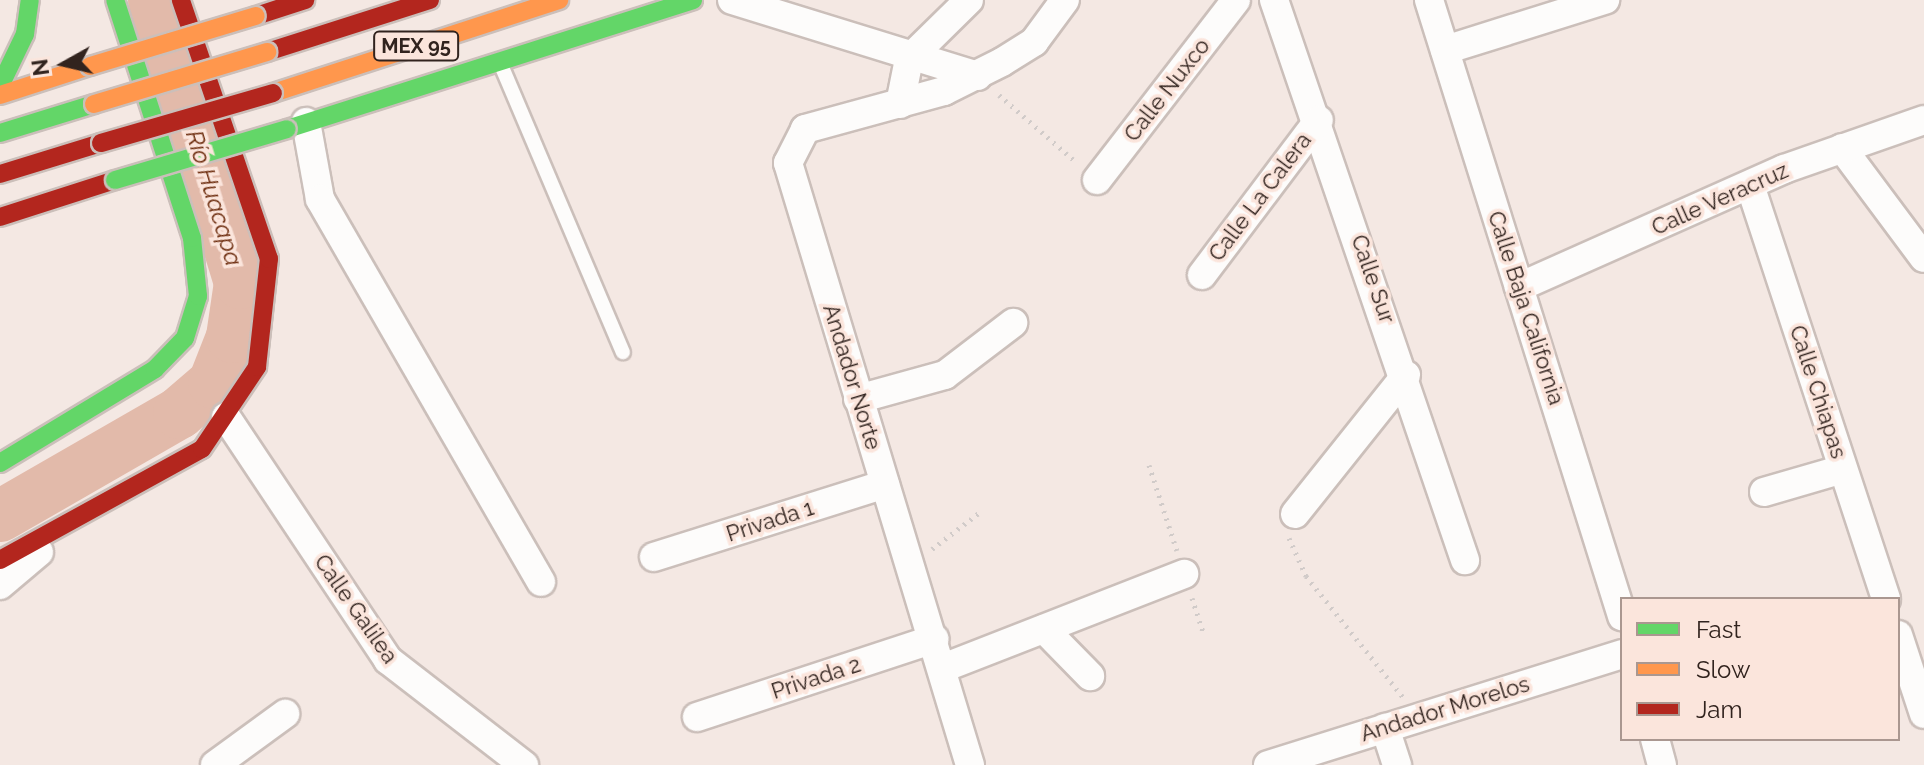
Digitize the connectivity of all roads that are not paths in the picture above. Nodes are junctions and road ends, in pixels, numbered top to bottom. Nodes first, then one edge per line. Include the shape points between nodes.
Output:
1 (30, 0) edge
2 (115, 0) edge
3 (181, 0) edge
4 (305, 0) edge
5 (430, 0) edge
6 (559, 0) edge
7 (693, 0) edge
8 (732, 0) edge
9 (969, 0) edge
10 (1065, 0) edge
11 (1236, 0) edge
12 (1274, 0) edge
13 (1429, 0) edge
14 (1605, 0) edge
15 (1445, 50) junction
16 (909, 59) junction
17 (499, 61) junction
18 (977, 76) junction
19 (0, 86) edge
20 (0, 95) edge
21 (900, 104) junction
22 (1319, 120) junction
23 (1924, 120) edge
24 (296, 125) junction
25 (0, 133) edge
26 (1842, 148) junction
27 (0, 174) edge
28 (1097, 180) road end
29 (1750, 185) junction
30 (0, 217) edge
31 (1924, 258) edge
32 (1202, 275) dead end
33 (1519, 287) junction
34 (1013, 323) dead end
35 (623, 352) dead end
36 (1406, 375) junction
37 (858, 399) junction
38 (226, 417) junction
39 (0, 463) edge
40 (1843, 469) junction
41 (885, 484) junction
42 (1764, 492) dead end
43 (1295, 514) road end
44 (81, 517) junction
45 (654, 557) dead end
46 (0, 560) edge
47 (1465, 560) dead end
48 (1184, 574) dead end
49 (541, 582) dead end
50 (0, 585) edge
51 (1885, 597) edge
52 (1620, 610) edge
53 (1044, 629) junction
54 (934, 639) junction
55 (1900, 641) edge
56 (1620, 655) edge
57 (943, 668) junction
58 (1090, 676) dead end
59 (285, 714) dead end
60 (1924, 714) edge
61 (697, 717) dead end
62 (1385, 728) junction
63 (1656, 741) edge
64 (215, 765) edge
65 (524, 765) edge
66 (970, 765) edge
67 (1268, 765) edge
68 (1397, 765) edge
69 (1662, 765) edge

1 - 19 main road via 25,34
2 - 39 main road via 192,238 198,296 185,338 155,369
3 - 38 main road via 269,259 257,367
4 - 20 main road, bridge
5 - 25 main road, MEX 95, bridge
6 - 27 main road, MEX 95, bridge
7 - 17 main road
8 - 16 street
9 - 16 street
10 - 18 street via 1034,42
11 - 28 street, Calle Nuxco
12 - 22 street, Calle Sur
13 - 15 street, Calle Baja California
14 - 15 street
15 - 33 street, Calle Baja California
16 - 18 street
16 - 21 street
17 - 24 main road
17 - 35 lane
18 - 21 street
21 - 37 street, Andador Norte via 805,129 788,163
22 - 32 street, Calle La Calera
22 - 36 street, Calle Sur
23 - 26 street, Calle Veracruz
24 - 30 main road, bridge
24 - 49 street via 320,199
26 - 29 street, Calle Veracruz
26 - 31 street
29 - 33 street, Calle Veracruz
29 - 40 street, Calle Chiapas
33 - 52 street, Calle Baja California
34 - 37 street via 945,375
36 - 43 street
36 - 47 street, Calle Sur
37 - 41 street, Andador Norte
38 - 44 main road via 202,449
38 - 65 street, Calle Galilea via 388,660
40 - 42 street
40 - 51 street, Calle Chiapas
41 - 45 street, Privada 1
41 - 54 street, Andador Norte
44 - 46 main road
44 - 50 street
48 - 53 street
53 - 57 street
53 - 58 street
54 - 57 street, Andador Norte
54 - 61 street, Privada 2
55 - 60 street
56 - 62 street, Andador Morelos
57 - 66 street, Andador Norte
59 - 64 street
62 - 67 street, Andador Morelos
62 - 68 street
63 - 69 street

